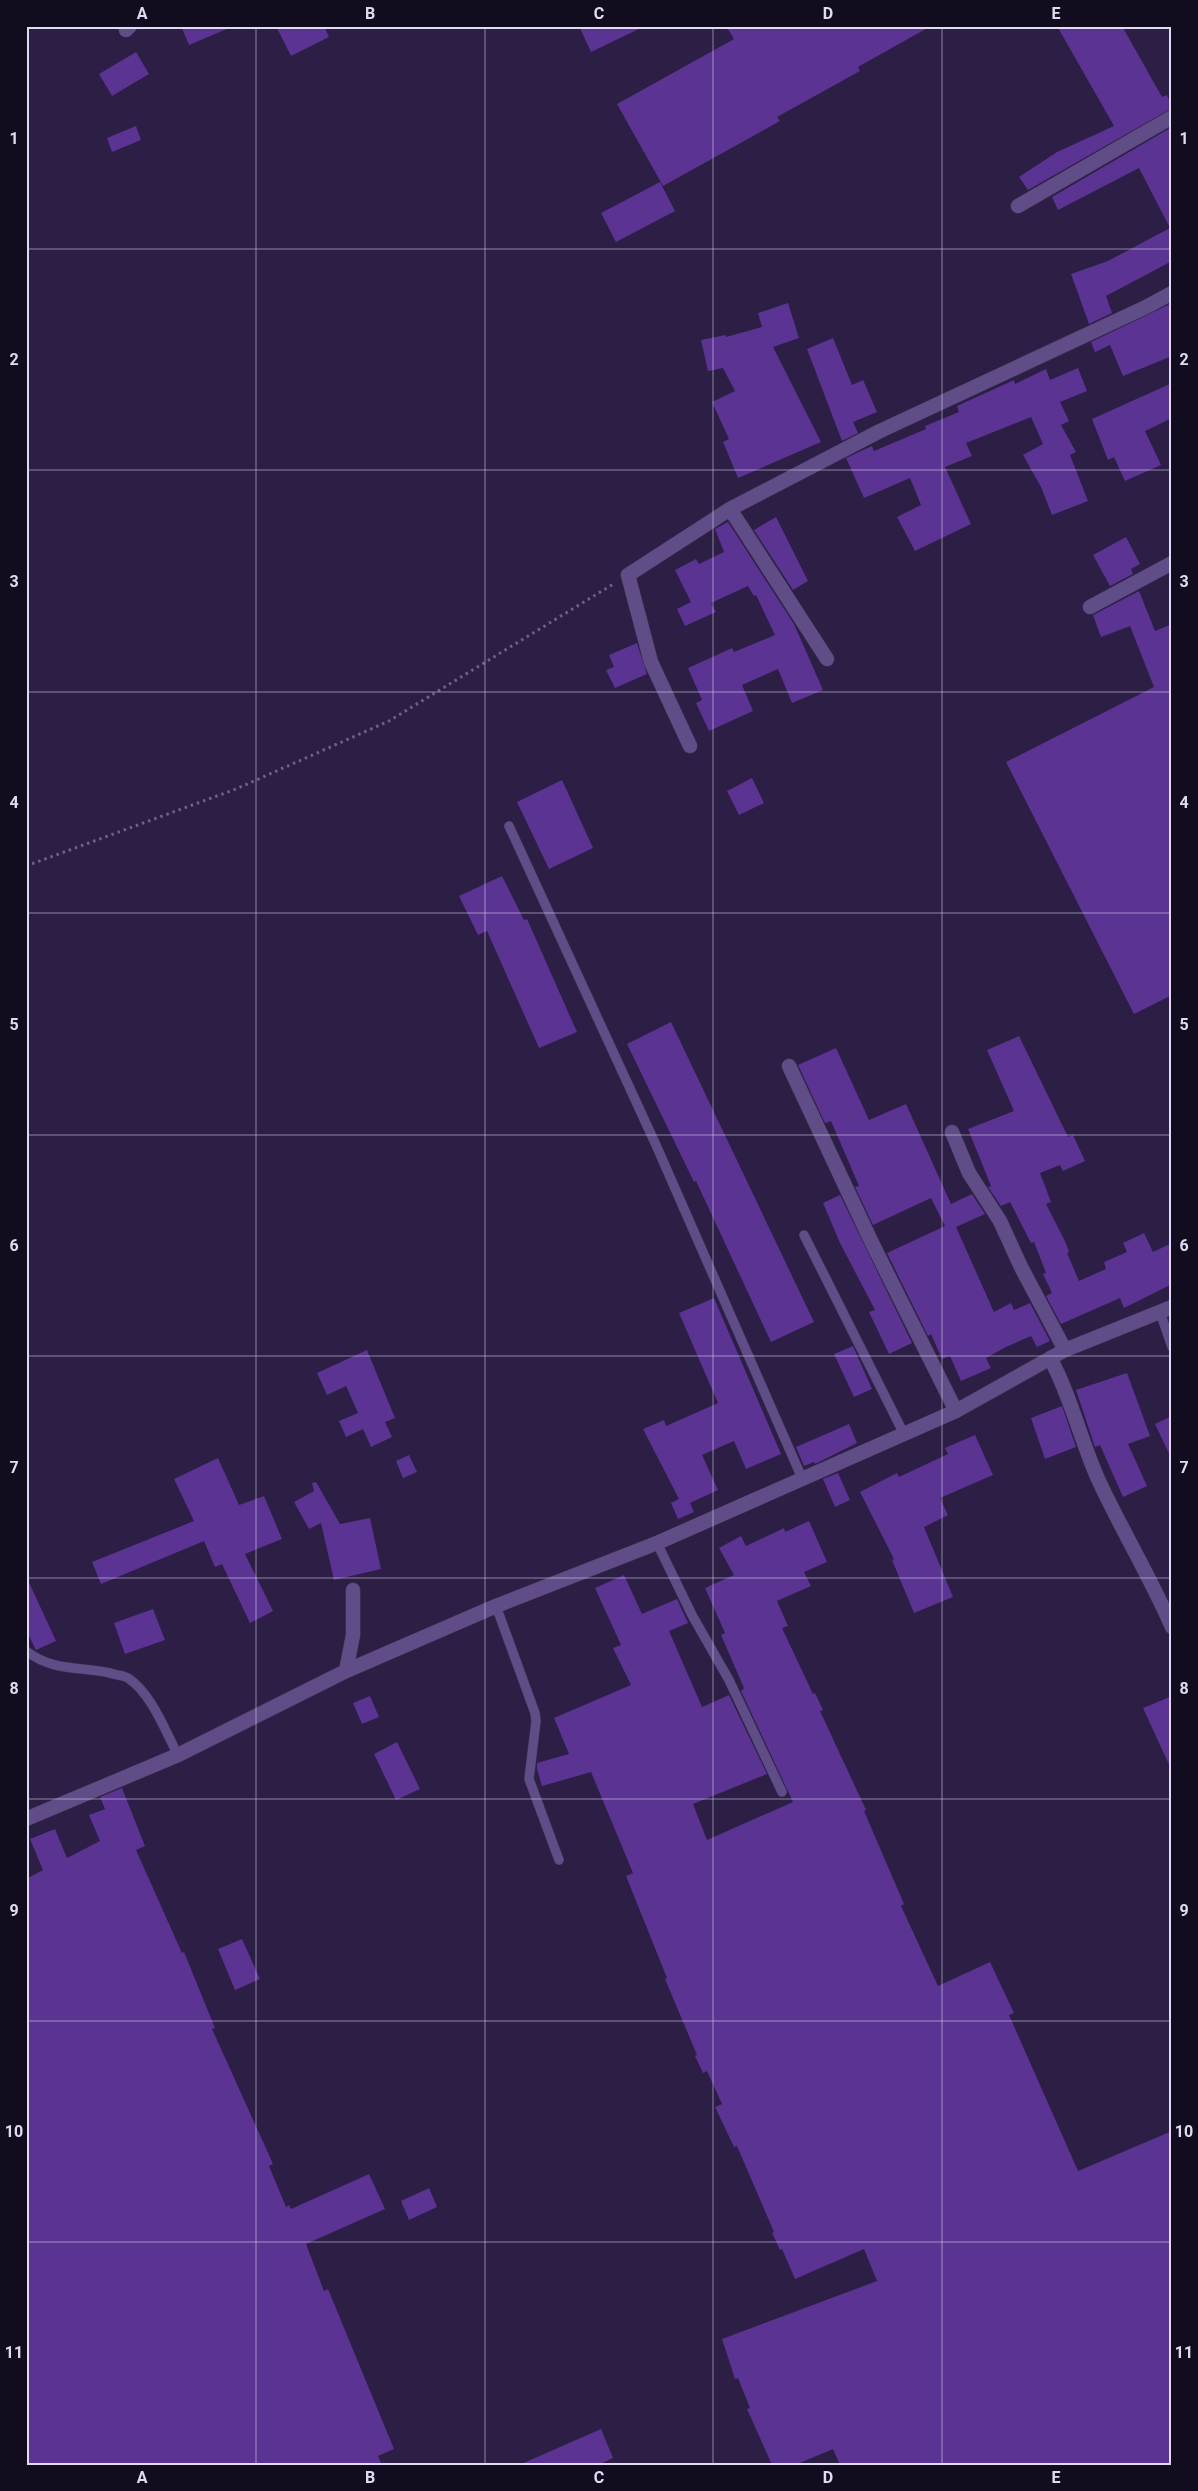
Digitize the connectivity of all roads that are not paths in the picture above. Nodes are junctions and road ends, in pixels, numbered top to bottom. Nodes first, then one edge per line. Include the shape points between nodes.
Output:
1 (1172, 117) edge
2 (1018, 206) dead end
3 (1172, 293) edge
4 (730, 509) junction
5 (1172, 563) edge
6 (1090, 607) dead end
7 (827, 658) dead end
8 (690, 746) dead end
9 (508, 826) dead end
10 (789, 1066) dead end
11 (952, 1132) dead end
12 (804, 1235) dead end
13 (1166, 1310) edge
14 (1172, 1346) edge
15 (1064, 1350) junction
16 (1050, 1358) junction
17 (956, 1411) junction
18 (904, 1434) junction
19 (802, 1478) junction
20 (657, 1543) junction
21 (353, 1590) dead end
22 (496, 1606) junction
23 (1172, 1627) edge
24 (26, 1651) edge
25 (346, 1671) junction
26 (178, 1755) junction
27 (782, 1792) dead end
28 (26, 1819) edge
29 (559, 1860) dead end

1 - 2 street
3 - 4 street via 880,430
4 - 7 street
4 - 8 street via 628,574 651,662
5 - 6 street
9 - 19 lane via 656,1145
10 - 17 street
11 - 15 street via 969,1173 1000,1221
12 - 18 lane
13 - 14 lane
13 - 15 street
15 - 16 street
16 - 17 street
16 - 23 street via 1099,1482 1158,1593
17 - 18 street
18 - 19 street
19 - 20 street
20 - 22 street
20 - 27 lane via 692,1615 729,1680
21 - 25 street via 353,1635
22 - 25 street
22 - 29 lane via 535,1713 529,1779
24 - 26 lane via 57,1667 97,1670 128,1678 145,1694
25 - 26 street
26 - 28 street

